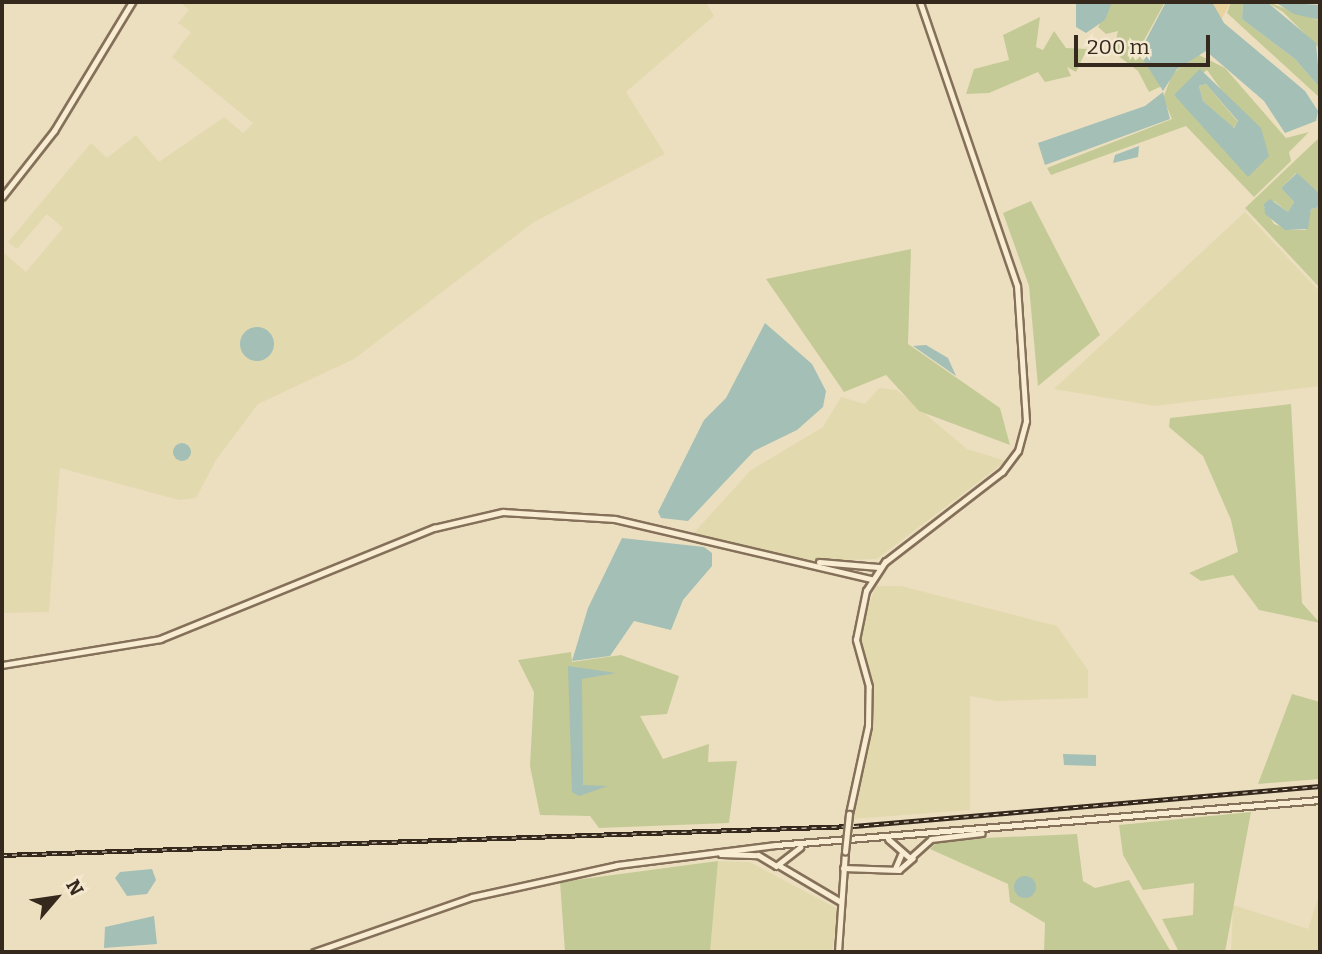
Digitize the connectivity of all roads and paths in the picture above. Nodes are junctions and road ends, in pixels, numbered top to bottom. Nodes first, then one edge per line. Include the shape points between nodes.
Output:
1 (132, 2) edge
2 (920, 2) edge
3 (2, 197) edge
4 (814, 562) junction
5 (878, 569) junction
6 (871, 579) junction
7 (2, 665) edge
8 (1320, 800) edge
9 (999, 831) junction
10 (905, 837) junction
11 (912, 837) junction
12 (888, 839) junction
13 (782, 846) junction
14 (800, 847) junction
15 (769, 848) junction
16 (898, 848) junction
17 (920, 849) junction
18 (697, 855) junction
19 (901, 855) junction
20 (914, 857) junction
21 (787, 858) junction
22 (768, 861) junction
23 (780, 866) junction
24 (843, 868) junction
25 (895, 869) junction
26 (790, 871) junction
27 (842, 880) junction
28 (832, 893) junction
29 (841, 903) junction
30 (314, 952) edge
31 (838, 952) edge

1 - 3 street via 54,131
2 - 5 street via 1021,304 1027,394 1021,443 1002,472
4 - 5 street
4 - 6 street
4 - 7 street via 615,519 503,512 434,528 197,626 146,642
5 - 6 street
6 - 24 street, bridge via 856,640 868,681 868,726
8 - 9 main road
9 - 11 main road
9 - 17 main road via 935,838
10 - 11 main road
10 - 12 main road
10 - 16 main road
11 - 17 main road
12 - 14 main road
12 - 16 main road
13 - 14 main road
13 - 15 main road
13 - 21 main road
14 - 21 main road
15 - 18 main road
15 - 22 main road
16 - 19 main road
17 - 20 main road
18 - 22 main road via 753,854
18 - 30 main road via 495,891
19 - 20 main road
19 - 25 street
20 - 25 street
21 - 23 main road
21 - 26 street
22 - 23 main road
23 - 26 street
24 - 25 street
24 - 27 street
26 - 28 street via 806,885
27 - 28 street
27 - 29 street
28 - 29 street
29 - 31 street

